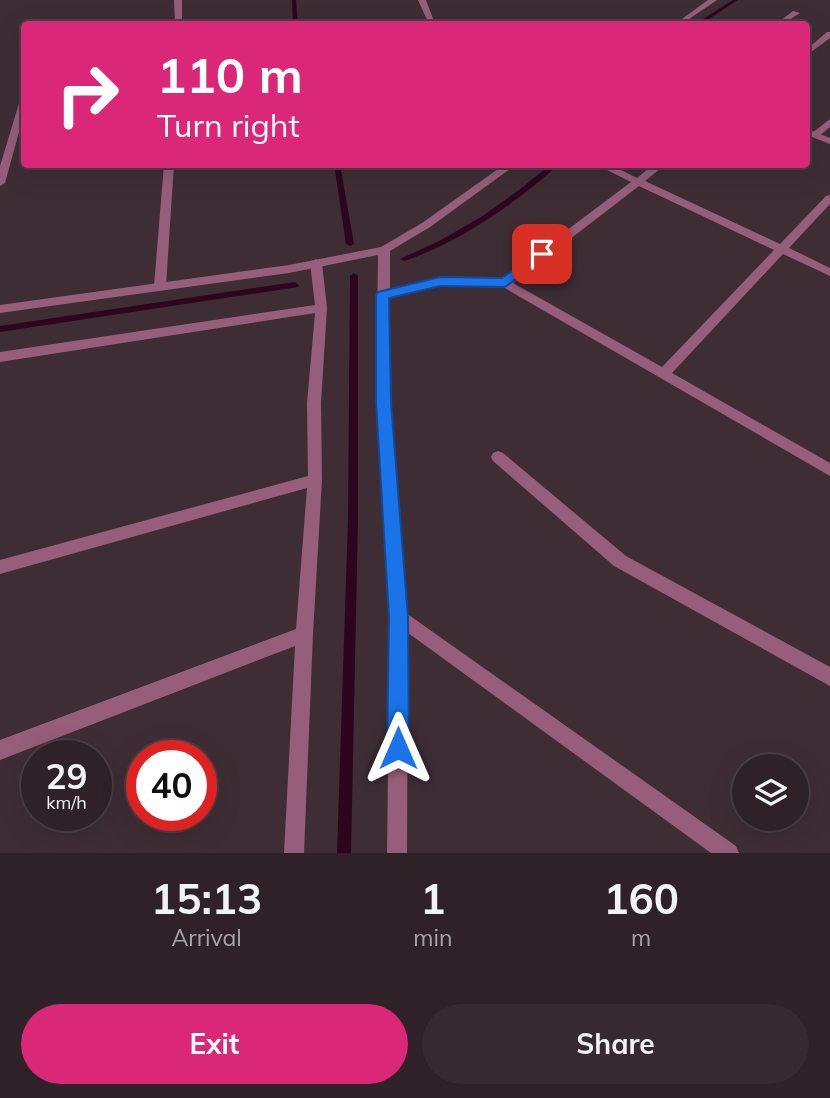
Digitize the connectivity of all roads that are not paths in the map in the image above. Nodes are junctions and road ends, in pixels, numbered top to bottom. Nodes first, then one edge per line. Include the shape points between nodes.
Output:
1 (178, 0) edge
2 (422, 0) edge
3 (713, 0) edge
4 (796, 13) dead end
5 (179, 21) edge
6 (431, 21) edge
7 (682, 21) edge
8 (784, 21) edge
9 (830, 34) edge
10 (810, 51) edge
11 (21, 110) edge
12 (830, 122) edge
13 (811, 134) edge
14 (830, 141) edge
15 (169, 168) edge
16 (506, 168) edge
17 (607, 168) edge
18 (656, 168) edge
19 (0, 183) edge
20 (635, 183) junction
21 (830, 198) edge
22 (780, 249) junction
23 (384, 250) junction
24 (316, 263) junction
25 (830, 272) edge
26 (505, 283) junction
27 (160, 286) junction
28 (383, 295) junction
29 (321, 308) junction
30 (0, 309) edge
31 (0, 357) edge
32 (664, 373) junction
33 (498, 457) dead end
34 (830, 470) edge
35 (315, 480) junction
36 (0, 567) edge
37 (399, 617) junction
38 (304, 634) junction
39 (830, 677) edge
40 (0, 750) edge
41 (294, 853) edge
42 (397, 853) edge
43 (729, 853) edge

1 - 5 street
2 - 6 street
3 - 7 street
4 - 8 street
9 - 10 street
11 - 19 street
12 - 13 street
13 - 14 street
15 - 27 street
16 - 23 street
17 - 20 street
18 - 20 street
20 - 22 street
20 - 26 street
21 - 22 street
22 - 25 street
22 - 32 street
23 - 24 street
23 - 28 street
24 - 27 street
24 - 29 street
26 - 28 street via 440,281
26 - 32 street
27 - 30 street
28 - 37 street via 383,402
29 - 31 street
29 - 35 street via 314,403
32 - 34 street
33 - 39 street via 620,561
35 - 36 street
35 - 38 street
37 - 42 street
37 - 43 street
38 - 40 street
38 - 41 street

